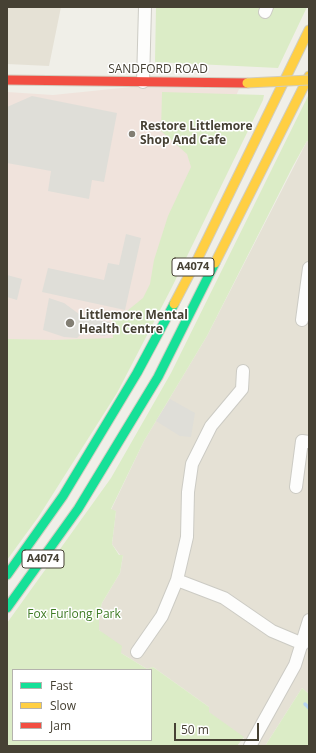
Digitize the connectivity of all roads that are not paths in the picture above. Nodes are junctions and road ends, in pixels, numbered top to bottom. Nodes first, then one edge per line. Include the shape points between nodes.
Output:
1 (145, 7) edge
2 (309, 30) edge
3 (309, 76) edge
4 (7, 80) edge
5 (309, 80) edge
6 (143, 82) junction
7 (309, 267) edge
8 (302, 320) dead end
9 (244, 372) dead end
10 (309, 442) edge
11 (296, 487) dead end
12 (7, 575) edge
13 (177, 580) junction
14 (7, 608) edge
15 (309, 620) edge
16 (303, 644) junction
17 (137, 652) dead end
18 (250, 746) edge

1 - 6 street
2 - 12 main road, A4074 via 198,258 137,373 63,496
3 - 14 main road, A4074 via 158,377 78,509
4 - 6 main road, SANDFORD ROAD
5 - 6 main road, SANDFORD ROAD, bridge via 247,83
7 - 8 street
9 - 13 street via 242,389 211,426 192,464 188,492 187,537
10 - 11 street via 302,441
13 - 16 street via 224,598 272,631
13 - 17 street via 162,616
15 - 16 street
16 - 18 street via 295,665

